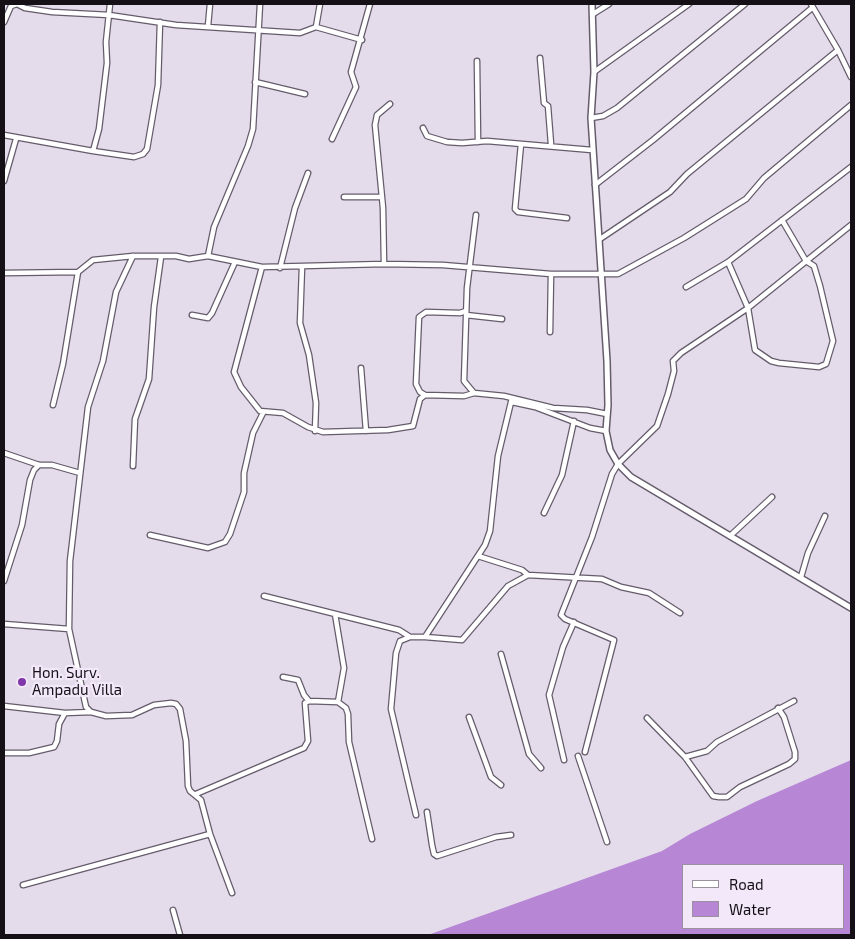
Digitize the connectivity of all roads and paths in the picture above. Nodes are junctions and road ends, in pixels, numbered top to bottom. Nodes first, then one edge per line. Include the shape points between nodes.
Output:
1 (110, 4) edge
2 (210, 4) edge
3 (260, 4) edge
4 (320, 4) edge
5 (370, 4) edge
6 (592, 4) edge
7 (609, 4) edge
8 (689, 4) edge
9 (745, 4) edge
10 (811, 6) edge
11 (593, 14) junction
12 (109, 15) junction
13 (4, 22) edge
14 (160, 22) junction
15 (208, 26) junction
16 (316, 27) junction
17 (259, 29) junction
18 (362, 40) junction
19 (838, 50) junction
20 (540, 58) dead end
21 (477, 61) dead end
22 (594, 72) junction
23 (851, 77) edge
24 (255, 82) junction
25 (304, 94) dead end
26 (390, 104) dead end
27 (851, 105) edge
28 (591, 118) junction
29 (423, 128) dead end
30 (4, 136) edge
31 (16, 139) junction
32 (332, 139) dead end
33 (478, 142) junction
34 (521, 144) junction
35 (551, 144) junction
36 (592, 150) junction
37 (93, 151) junction
38 (851, 167) edge
39 (308, 173) dead end
40 (4, 181) edge
41 (595, 184) junction
42 (344, 197) dead end
43 (382, 197) junction
44 (476, 216) dead end
45 (567, 218) dead end
46 (782, 220) junction
47 (851, 225) edge
48 (600, 239) junction
49 (132, 256) junction
50 (208, 256) junction
51 (161, 257) junction
52 (806, 261) junction
53 (235, 262) junction
54 (728, 262) junction
55 (384, 264) junction
56 (262, 268) junction
57 (280, 268) junction
58 (302, 268) junction
59 (469, 269) junction
60 (78, 272) junction
61 (4, 273) edge
62 (551, 274) junction
63 (602, 275) junction
64 (686, 288) dead end
65 (748, 308) junction
66 (466, 313) junction
67 (192, 315) dead end
68 (502, 319) dead end
69 (550, 332) dead end
70 (361, 368) dead end
71 (474, 393) junction
72 (425, 395) junction
73 (512, 400) junction
74 (53, 405) dead end
75 (263, 412) junction
76 (607, 414) junction
77 (574, 421) junction
78 (315, 431) junction
79 (366, 431) junction
80 (606, 431) junction
81 (4, 453) edge
82 (39, 464) junction
83 (618, 464) junction
84 (134, 466) dead end
85 (80, 473) junction
86 (772, 497) dead end
87 (544, 513) dead end
88 (825, 516) dead end
89 (150, 535) dead end
90 (730, 536) junction
91 (478, 556) junction
92 (528, 575) junction
93 (801, 576) junction
94 (575, 578) junction
95 (4, 581) edge
96 (264, 596) dead end
97 (851, 608) edge
98 (680, 613) dead end
99 (335, 614) junction
100 (574, 622) junction
101 (4, 624) edge
102 (70, 629) junction
103 (410, 637) junction
104 (425, 637) junction
105 (501, 654) dead end
106 (283, 677) dead end
107 (309, 700) junction
108 (794, 701) dead end
109 (338, 702) junction
110 (4, 706) edge
111 (778, 708) junction
112 (91, 712) junction
113 (65, 713) junction
114 (469, 717) dead end
115 (647, 718) dead end
116 (585, 752) dead end
117 (4, 753) edge
118 (578, 756) dead end
119 (685, 757) junction
120 (564, 760) dead end
121 (541, 768) dead end
122 (501, 785) dead end
123 (196, 794) junction
124 (427, 812) dead end
125 (416, 815) dead end
126 (210, 834) junction
127 (511, 834) dead end
128 (372, 839) dead end
129 (607, 842) dead end
130 (23, 885) dead end
131 (232, 893) dead end
132 (173, 910) dead end
133 (180, 935) edge

1 - 12 street
2 - 15 street
3 - 17 street
4 - 16 street
5 - 18 street
6 - 11 street
7 - 11 street
8 - 22 street
9 - 28 street via 617,108
10 - 19 street
10 - 41 street via 653,140
11 - 22 street
12 - 13 street via 52,12 17,4 11,6
12 - 14 street
12 - 37 street via 106,71
14 - 15 street
14 - 37 street via 158,85 147,149 134,157
15 - 17 street
16 - 17 street via 300,33
16 - 18 street
17 - 24 street
18 - 32 street via 351,72 356,87
19 - 23 street
19 - 48 street via 670,192
20 - 35 street
21 - 33 street
22 - 28 street
24 - 25 street
24 - 50 street via 248,146 214,227
26 - 43 street via 377,115 375,125
27 - 63 street via 764,178 746,199 693,233 618,274
28 - 36 street
29 - 33 street via 426,136 435,139
30 - 31 street
31 - 37 street
31 - 40 street
33 - 34 street
34 - 35 street
34 - 45 street via 515,209
35 - 36 street
36 - 41 street
38 - 46 street
39 - 57 street via 295,208
41 - 48 street
42 - 43 street
43 - 55 street
44 - 59 street
46 - 52 street
46 - 54 street
47 - 52 street
48 - 63 street
49 - 51 street
49 - 60 street via 93,260
49 - 85 street via 116,292 103,361 88,407
50 - 51 street via 189,259
50 - 53 street
51 - 84 street via 149,379 135,419
52 - 65 street
52 - 65 street via 814,266 833,341 826,364 819,367 779,363 760,354 753,344
53 - 56 street
53 - 67 street via 208,318
54 - 64 street
54 - 65 street
55 - 58 street
55 - 59 street
56 - 57 street
56 - 75 street via 234,372 248,398
57 - 58 street
58 - 78 street via 300,324 309,355 316,403
59 - 62 street
59 - 66 street
60 - 61 street
60 - 74 street
62 - 63 street
62 - 69 street
63 - 76 street
65 - 83 street via 673,361 674,371 657,426
66 - 68 street
66 - 71 street via 464,380
66 - 72 street via 426,312 419,317 416,384
70 - 79 street
71 - 72 street via 464,396
71 - 73 street
72 - 79 street via 420,400 413,426
73 - 76 street
73 - 77 street
73 - 91 street via 498,456 490,530
75 - 78 street via 283,413
75 - 89 street via 253,433 244,473 244,492 225,542 208,548
76 - 80 street
77 - 80 street
77 - 87 street via 562,475
78 - 79 street
80 - 83 street via 610,450
81 - 82 street
82 - 85 street
82 - 95 street via 30,480 22,526
83 - 90 street via 631,477
83 - 94 street via 607,486 602,510
85 - 102 street via 70,561
86 - 90 street
88 - 93 street
90 - 93 street
91 - 92 street via 522,570
91 - 104 street
92 - 94 street
92 - 104 street via 508,586 462,640
93 - 97 street
94 - 98 street via 602,579 649,593
94 - 100 street via 561,615
96 - 99 street
99 - 103 street via 399,630
99 - 109 street via 344,668
100 - 116 street via 614,640
100 - 120 street via 549,695
101 - 102 street
102 - 112 street via 86,707
103 - 104 street
103 - 125 street via 400,641 396,653 390,709
105 - 121 street via 529,754
106 - 107 street via 298,680
107 - 109 street
107 - 123 street via 304,706 306,746
108 - 111 street
109 - 128 street via 348,714 349,742
110 - 113 street
111 - 119 street via 717,742 707,752
111 - 119 street via 784,716 795,752 795,759 789,764 719,798 713,796
112 - 113 street
112 - 123 street via 106,716 132,715 154,705 176,704 186,741 188,786 190,792
113 - 117 street via 54,747
114 - 122 street via 491,777
115 - 119 street
118 - 129 street
123 - 126 street via 201,800
124 - 127 street via 437,856
126 - 130 street
126 - 131 street
132 - 133 street

